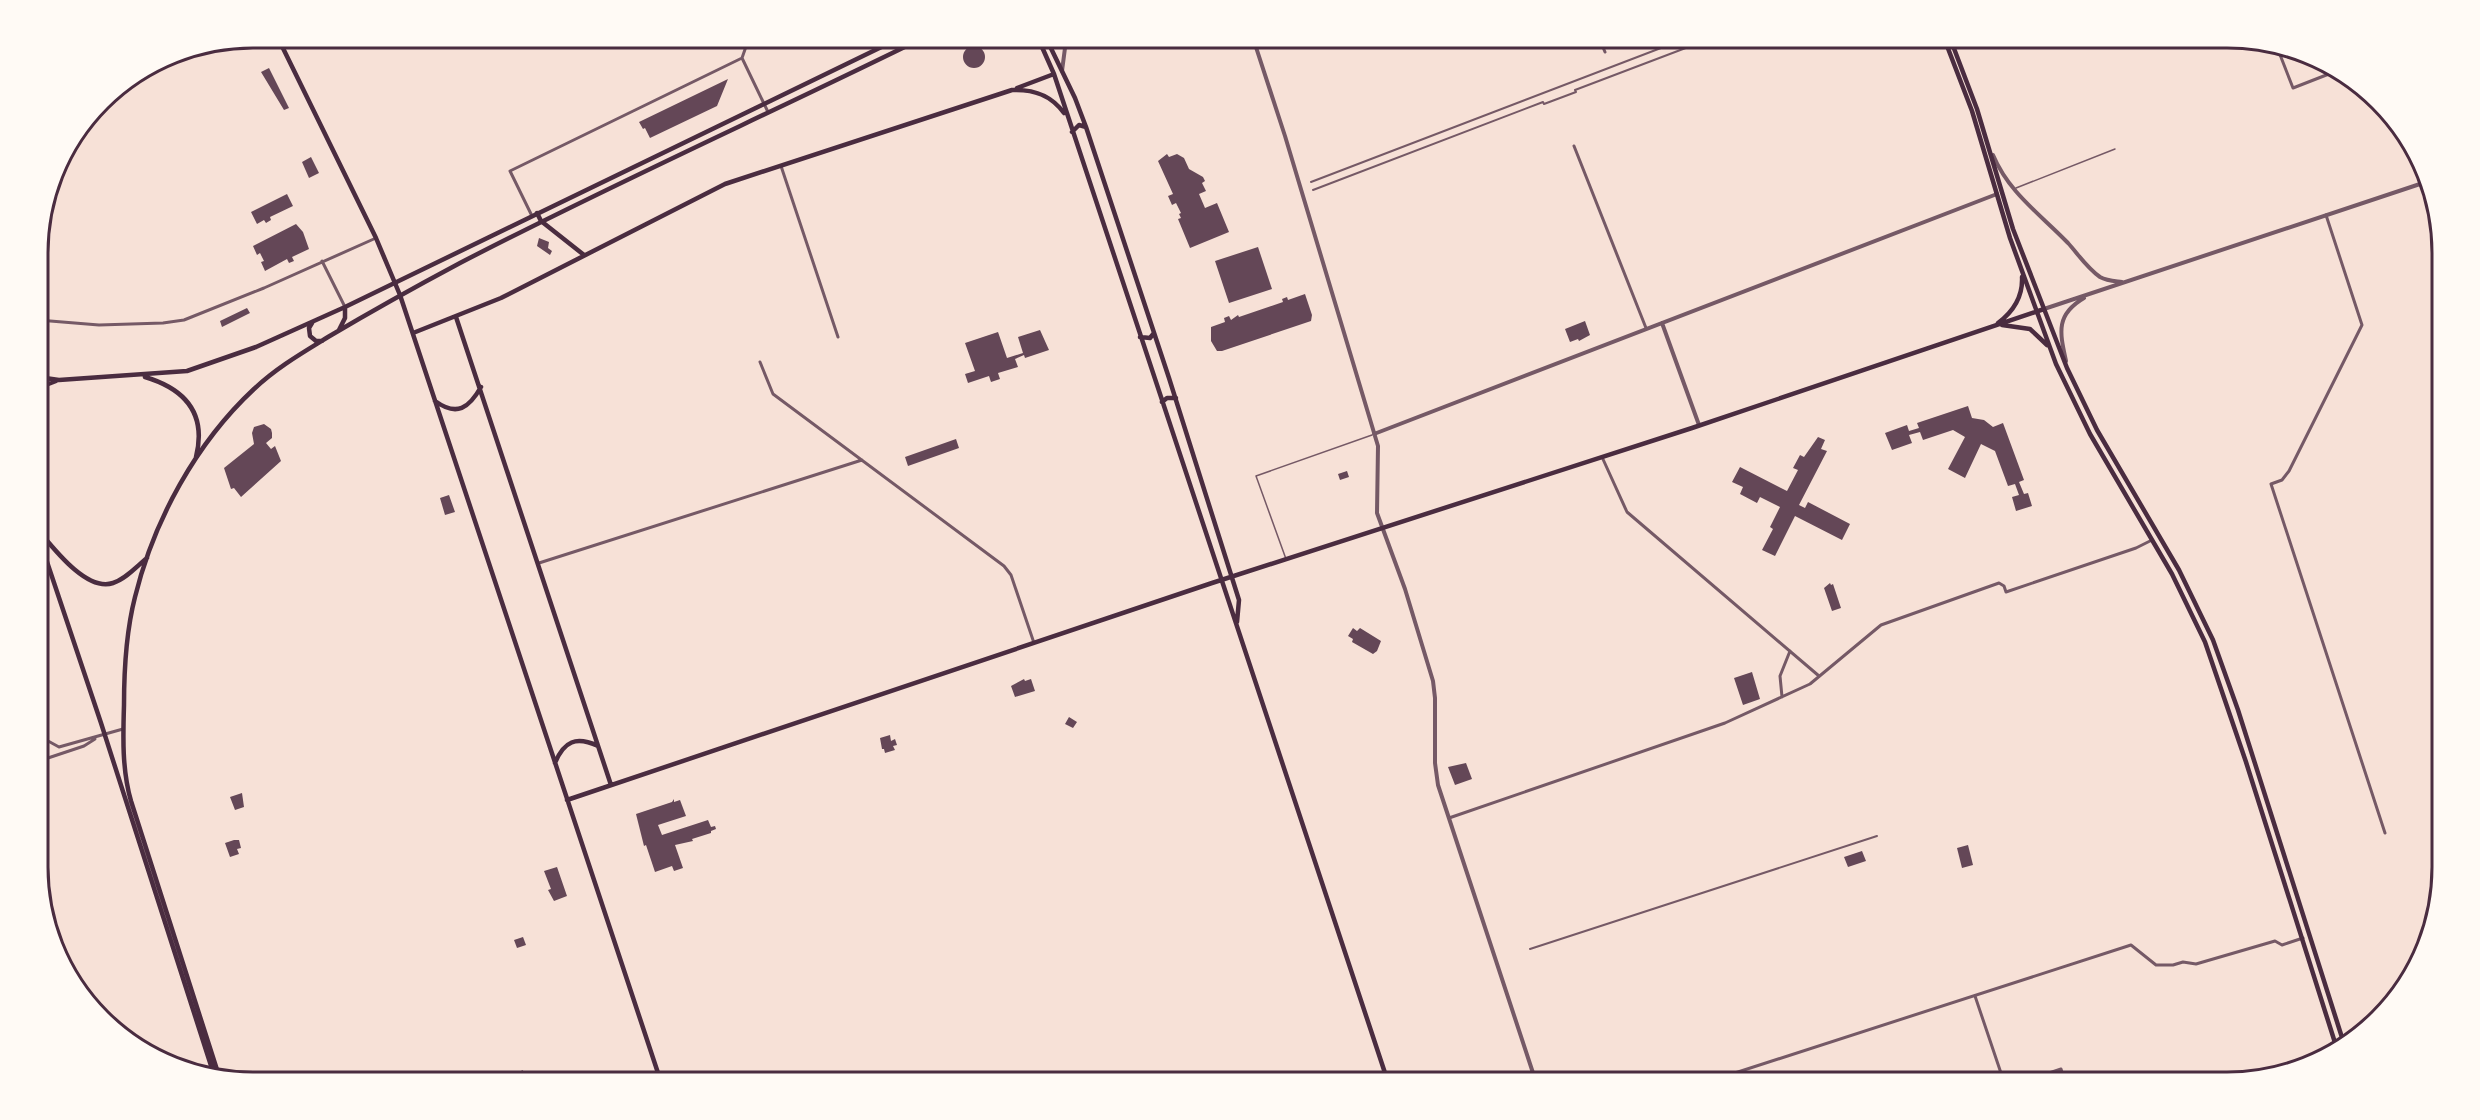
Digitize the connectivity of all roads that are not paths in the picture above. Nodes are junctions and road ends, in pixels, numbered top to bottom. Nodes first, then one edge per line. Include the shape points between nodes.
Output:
1 (283, 48) edge
2 (746, 48) edge
3 (879, 48) edge
4 (903, 48) edge
5 (1042, 48) edge
6 (1051, 48) edge
7 (1065, 48) joint
8 (1256, 48) edge
9 (1603, 48) edge
10 (1661, 48) edge
11 (1686, 48) edge
12 (1948, 48) edge
13 (1954, 48) edge
14 (1605, 52) dead end
15 (1053, 53) junction
16 (2280, 55) edge
17 (742, 58) junction
18 (1062, 72) junction
19 (1054, 74) junction
20 (2328, 74) edge
21 (1012, 90) junction
22 (764, 104) junction
23 (768, 114) junction
24 (1067, 116) junction
25 (1086, 127) junction
26 (1072, 132) junction
27 (1574, 146) dead end
28 (1989, 146) junction
29 (2115, 149) dead end
30 (781, 166) junction
31 (1311, 182) dead end
32 (2420, 184) edge
33 (1313, 190) dead end
34 (2013, 191) junction
35 (1997, 195) junction
36 (534, 214) junction
37 (2326, 215) junction
38 (541, 221) junction
39 (376, 238) junction
40 (584, 255) junction
41 (322, 261) junction
42 (2022, 271) junction
43 (395, 282) junction
44 (2126, 282) junction
45 (2092, 294) junction
46 (400, 295) junction
47 (345, 308) junction
48 (2044, 309) junction
49 (2036, 312) junction
50 (456, 317) junction
51 (48, 321) edge
52 (314, 321) junction
53 (1662, 322) junction
54 (1993, 326) junction
55 (1646, 328) junction
56 (337, 332) junction
57 (413, 333) junction
58 (1154, 333) junction
59 (838, 337) dead end
60 (1140, 337) junction
61 (324, 340) junction
62 (2050, 349) junction
63 (760, 363) dead end
64 (2067, 368) junction
65 (140, 376) junction
66 (48, 378) edge
67 (59, 380) junction
68 (48, 384) edge
69 (481, 387) junction
70 (1176, 398) junction
71 (435, 401) junction
72 (1162, 402) junction
73 (1699, 425) junction
74 (1374, 434) junction
75 (1602, 457) junction
76 (196, 460) junction
77 (862, 460) junction
78 (1383, 528) junction
79 (2159, 536) junction
80 (2152, 540) junction
81 (48, 541) edge
82 (147, 558) junction
83 (1287, 559) junction
84 (539, 563) junction
85 (48, 565) edge
86 (1232, 577) junction
87 (1221, 580) junction
88 (1236, 625) junction
89 (1034, 643) junction
90 (1790, 651) junction
91 (1820, 676) junction
92 (1782, 697) junction
93 (123, 729) junction
94 (105, 735) junction
95 (97, 738) junction
96 (48, 741) edge
97 (598, 746) junction
98 (48, 758) edge
99 (555, 763) junction
100 (611, 785) junction
101 (567, 800) junction
102 (1449, 818) junction
103 (2385, 833) dead end
104 (1877, 836) dead end
105 (2303, 938) junction
106 (1530, 949) dead end
107 (1975, 996) junction
108 (2342, 1037) edge
109 (2335, 1042) edge
110 (212, 1068) edge
111 (217, 1069) edge
112 (658, 1072) edge
113 (1385, 1072) edge
114 (1533, 1072) edge
115 (1738, 1072) edge
116 (2001, 1072) edge

1 - 39 main road
2 - 17 street
3 - 22 main road
4 - 23 main road
5 - 19 main road
6 - 15 main road
7 - 15 street
7 - 18 street
8 - 74 street
9 - 14 street
10 - 31 street
11 - 33 street
12 - 35 main road
13 - 28 main road
15 - 18 main road
16 - 20 street via 2293,88
17 - 22 street
17 - 36 street via 510,171
18 - 25 main road
19 - 21 main road
19 - 24 main road
21 - 24 main road via 1025,89 1043,95
21 - 30 main road
22 - 23 street
22 - 36 main road
23 - 38 main road
24 - 26 main road
25 - 26 main road via 1076,126
25 - 58 main road
26 - 60 main road
27 - 55 street
28 - 34 street
28 - 48 main road via 2013,229
29 - 34 lane
30 - 40 main road via 703,194
30 - 59 street
32 - 37 street
34 - 44 street via 2095,273
35 - 42 main road
35 - 53 street
36 - 38 main road
36 - 43 main road
37 - 44 street
37 - 103 street via 2361,325 2289,471 2282,480 2271,484
38 - 40 main road
38 - 46 main road
39 - 41 street
39 - 43 main road
40 - 50 main road
41 - 47 street
41 - 51 street via 184,320 135,325
42 - 49 main road
42 - 54 main road via 2019,300
43 - 46 main road
43 - 47 main road
44 - 45 street
45 - 48 street
45 - 64 street via 2073,306 2063,321 2061,338
46 - 56 main road
46 - 57 main road
47 - 52 main road
47 - 56 main road via 344,321
48 - 49 main road
48 - 64 main road
49 - 54 main road
49 - 62 main road
50 - 57 main road
50 - 69 main road
52 - 61 main road via 309,328 310,336 316,341
52 - 65 main road via 203,367
53 - 55 street
53 - 73 street
54 - 62 main road via 2012,325 2030,330
54 - 73 main road
55 - 74 street
56 - 61 main road
57 - 71 main road
58 - 60 main road via 1150,338
58 - 70 main road
60 - 72 main road
61 - 76 main road via 251,391
62 - 80 main road via 2090,434
63 - 77 street via 773,394
64 - 79 main road via 2097,430
65 - 67 main road
65 - 76 main road via 168,386 187,400 198,432
66 - 67 main road
67 - 68 main road
69 - 71 main road via 466,406 456,410
69 - 84 main road
70 - 72 main road
70 - 86 main road
71 - 99 main road
72 - 87 main road
73 - 75 main road
74 - 78 street via 1380,459 1376,504
74 - 83 lane via 1256,476
75 - 78 main road
75 - 90 street via 1627,512
76 - 82 main road via 164,517
77 - 84 street
77 - 89 street via 1004,566 1011,575
78 - 83 main road
78 - 102 street via 1433,681 1435,772
79 - 80 street
79 - 108 main road via 2199,609 2226,675
80 - 91 street via 2136,549 2006,592 1999,583 1888,622
80 - 105 main road via 2205,642
81 - 82 main road via 94,583 103,585 114,583
82 - 93 main road via 127,646
83 - 86 main road
84 - 97 main road
85 - 94 main road
86 - 87 main road
86 - 88 main road via 1239,605
87 - 88 main road
87 - 89 main road
88 - 113 main road
89 - 100 main road
90 - 91 street
90 - 92 street via 1780,676
91 - 92 street
92 - 102 street via 1725,723
93 - 94 street
93 - 111 main road via 130,801
94 - 95 street
94 - 110 main road
95 - 96 street via 59,747
95 - 98 street
97 - 99 main road via 585,740 572,742 560,750
97 - 100 main road
99 - 101 main road
100 - 101 main road
101 - 112 main road
102 - 114 street
104 - 106 street
105 - 107 street via 2282,945 2275,941 2196,964 2173,965 2152,963 2132,945
105 - 109 main road
107 - 115 street
107 - 116 street

